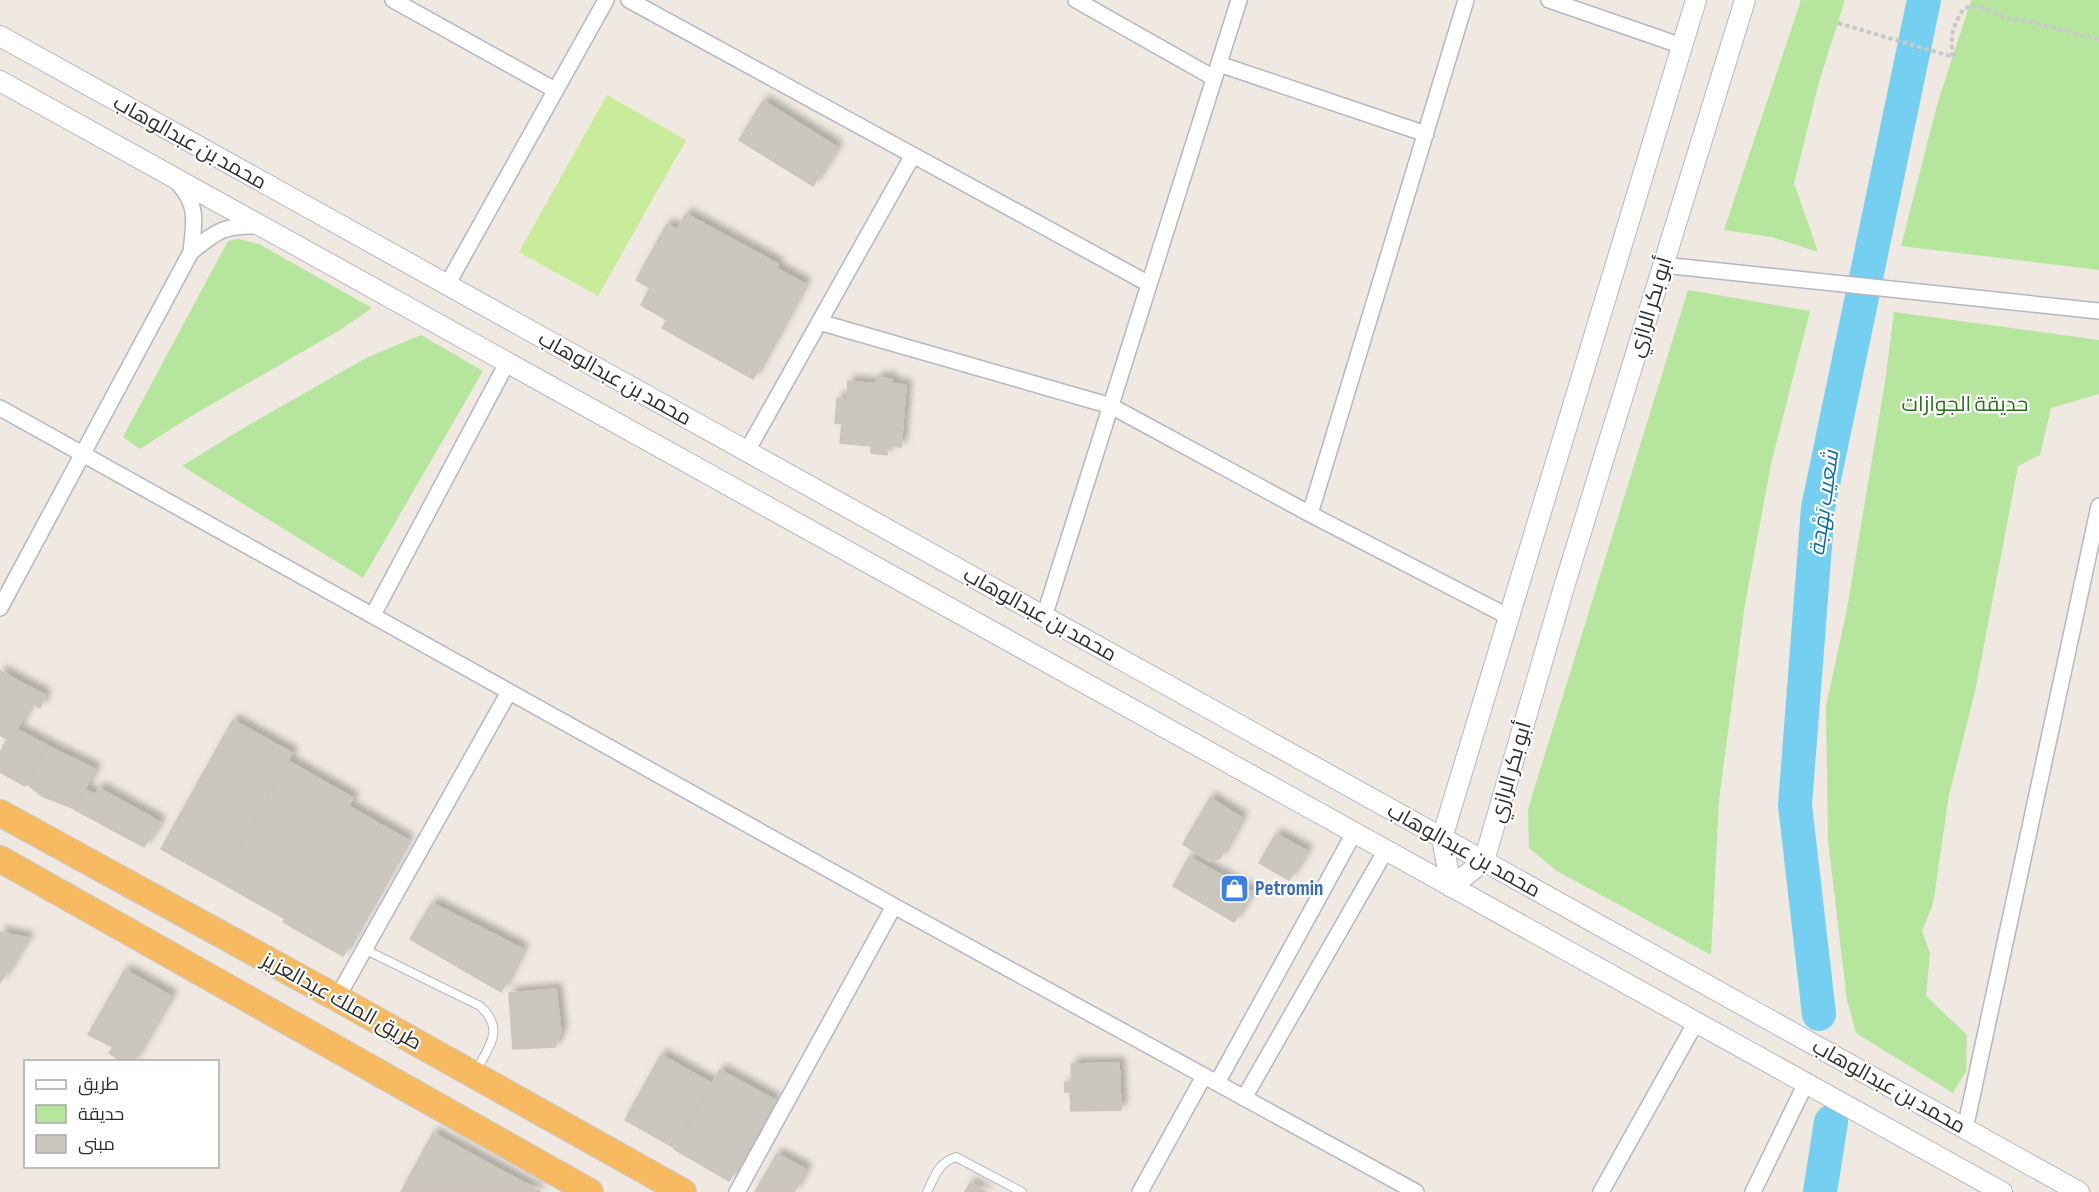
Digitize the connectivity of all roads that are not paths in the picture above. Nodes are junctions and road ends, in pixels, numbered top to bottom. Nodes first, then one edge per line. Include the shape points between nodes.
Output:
1 (393, 0) edge
2 (606, 0) edge
3 (629, 0) edge
4 (1076, 0) edge
5 (1239, 0) edge
6 (1467, 0) edge
7 (1549, 0) edge
8 (1696, 0) edge
9 (1745, 0) edge
10 (0, 36) edge
11 (1682, 46) junction
12 (1217, 71) junction
13 (0, 81) edge
14 (555, 90) junction
15 (1426, 134) junction
16 (913, 155) junction
17 (174, 179) junction
18 (260, 226) junction
19 (191, 252) junction
20 (1663, 265) junction
21 (1149, 284) junction
22 (447, 285) junction
23 (2099, 311) edge
24 (819, 322) junction
25 (507, 363) junction
26 (1111, 406) junction
27 (0, 408) edge
28 (747, 451) junction
29 (82, 454) junction
30 (2099, 506) edge
31 (1310, 514) junction
32 (0, 608) edge
33 (373, 615) junction
34 (1044, 616) junction
35 (1509, 617) junction
36 (509, 692) junction
37 (0, 813) edge
38 (1354, 833) junction
39 (1442, 838) junction
40 (1386, 850) junction
41 (0, 859) edge
42 (1484, 861) junction
43 (1451, 887) junction
44 (894, 906) junction
45 (364, 949) junction
46 (337, 998) junction
47 (1696, 1022) junction
48 (474, 1075) junction
49 (1211, 1080) junction
50 (1806, 1083) junction
51 (1244, 1098) junction
52 (1965, 1129) junction
53 (1990, 1189) edge
54 (1409, 1190) edge
55 (590, 1192) edge
56 (683, 1192) edge
57 (737, 1192) edge
58 (927, 1192) edge
59 (1022, 1192) edge
60 (1140, 1192) edge
61 (1601, 1192) edge
62 (1753, 1192) edge
63 (2079, 1192) edge

1 - 14 street
2 - 14 street
3 - 16 street
4 - 12 street
5 - 12 street
6 - 15 street
7 - 11 street
8 - 11 street
9 - 20 street, أبو بكر الرازي
10 - 22 street, محمد بن عبدالوهاب
11 - 35 street
12 - 15 street
12 - 21 street
13 - 17 street, محمد بن عبدالوهاب
14 - 22 street
15 - 31 street
16 - 21 street
16 - 24 street
17 - 18 street, محمد بن عبدالوهاب
17 - 19 street via 189,195 193,207
18 - 19 street via 225,228
18 - 25 street, محمد بن عبدالوهاب
19 - 29 street
20 - 23 street
20 - 42 street, أبو بكر الرازي
21 - 26 street
22 - 28 street, محمد بن عبدالوهاب
24 - 26 street
24 - 28 street
25 - 33 street
25 - 38 street, محمد بن عبدالوهاب
26 - 31 street
26 - 34 street
27 - 29 street
28 - 34 street, محمد بن عبدالوهاب
29 - 32 street
29 - 33 street
30 - 52 street
31 - 35 street
33 - 36 street
34 - 39 street, محمد بن عبدالوهاب
35 - 39 street
36 - 44 street
36 - 45 street
37 - 46 highway, طريق الملك عبدالعزيز
38 - 40 street, محمد بن عبدالوهاب
38 - 49 street
39 - 42 street, محمد بن عبدالوهاب
39 - 43 street
40 - 43 street, محمد بن عبدالوهاب
40 - 51 street
41 - 55 highway, طريق الملك عبدالعزيز
42 - 43 street
42 - 52 street, محمد بن عبدالوهاب
43 - 47 street, محمد بن عبدالوهاب
44 - 49 street
44 - 57 street
45 - 46 street
45 - 48 lane via 480,1006 490,1015 495,1028 492,1040
46 - 48 highway, طريق الملك عبدالعزيز
47 - 50 street, محمد بن عبدالوهاب
47 - 61 street
48 - 56 highway, طريق الملك عبدالعزيز
49 - 51 street
49 - 60 street
50 - 53 street, محمد بن عبدالوهاب
50 - 62 street
51 - 54 street
52 - 63 street, محمد بن عبدالوهاب
58 - 59 lane via 939,1166 956,1157

